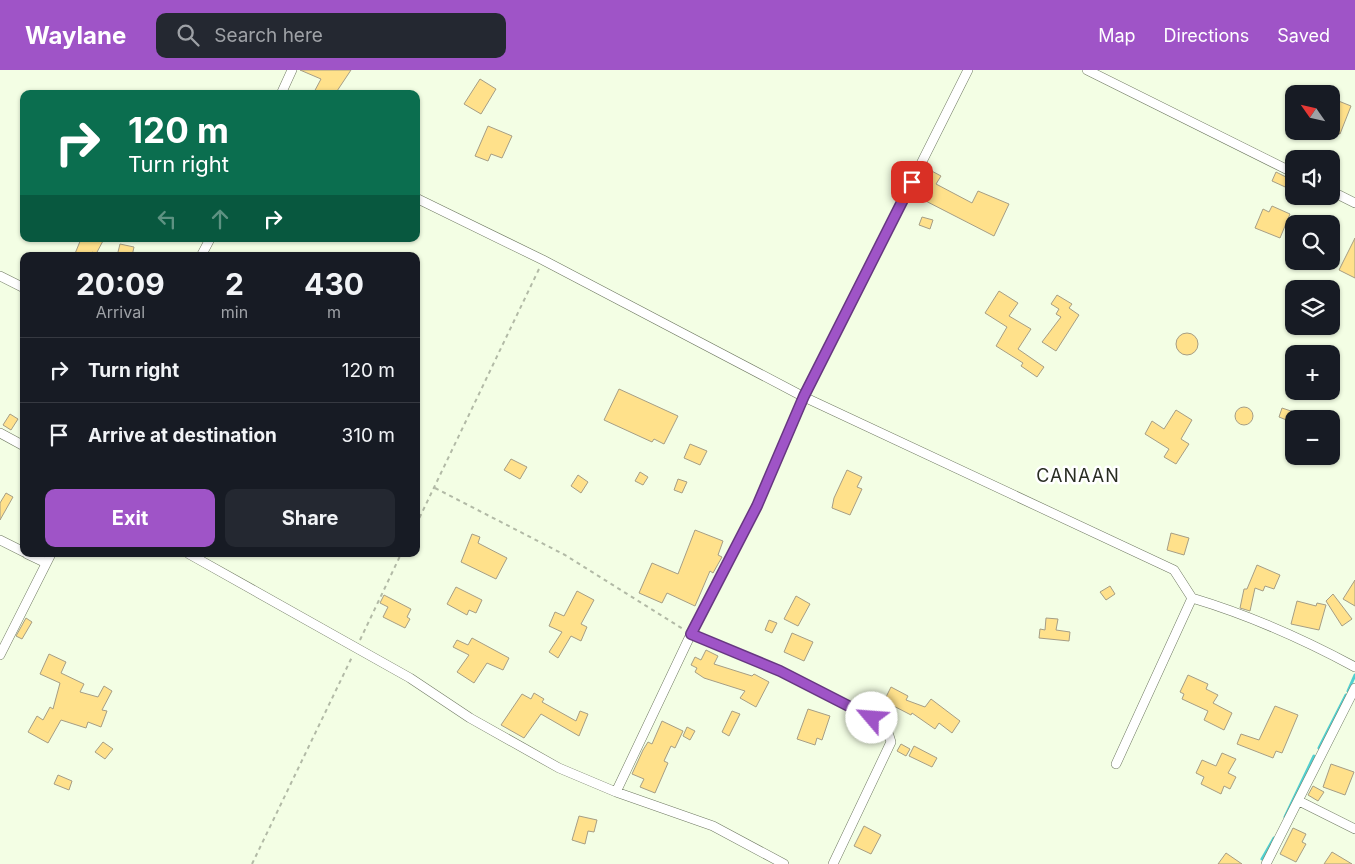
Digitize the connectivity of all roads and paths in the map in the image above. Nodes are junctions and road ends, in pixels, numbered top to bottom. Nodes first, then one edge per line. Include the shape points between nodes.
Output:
1 (292, 70) edge
2 (968, 70) edge
3 (1087, 70) edge
4 (283, 90) edge
5 (1285, 169) edge
6 (1340, 196) edge
7 (420, 200) edge
8 (1355, 203) edge
9 (544, 260) junction
10 (0, 276) edge
11 (20, 286) edge
12 (804, 396) junction
13 (0, 433) edge
14 (20, 444) edge
15 (435, 488) junction
16 (420, 517) edge
17 (0, 540) edge
18 (20, 550) edge
19 (33, 557) edge
20 (49, 557) edge
21 (194, 557) edge
22 (401, 557) edge
23 (46, 563) junction
24 (1192, 598) junction
25 (691, 634) junction
26 (356, 648) junction
27 (0, 655) edge
28 (1355, 667) edge
29 (1355, 688) edge
30 (1116, 764) dead end
31 (616, 792) junction
32 (1300, 801) junction
33 (1355, 829) edge
34 (252, 864) edge
35 (784, 864) edge
36 (833, 864) edge
37 (1266, 864) edge

1 - 4 street
2 - 12 street
3 - 5 street
6 - 8 street
7 - 9 street
9 - 12 street
9 - 15 path
10 - 11 street
12 - 24 street via 1174,570
12 - 25 street via 757,506
13 - 14 street
15 - 16 path
15 - 25 path via 565,555
17 - 18 street
19 - 23 street
20 - 23 street
21 - 26 street
22 - 26 path
23 - 27 street
24 - 28 street via 1307,641
24 - 30 street
25 - 31 street
25 - 36 street via 780,671 887,728 892,742
26 - 31 street via 551,764
26 - 34 path
29 - 32 street
31 - 35 street via 713,826
32 - 33 street
32 - 37 street

